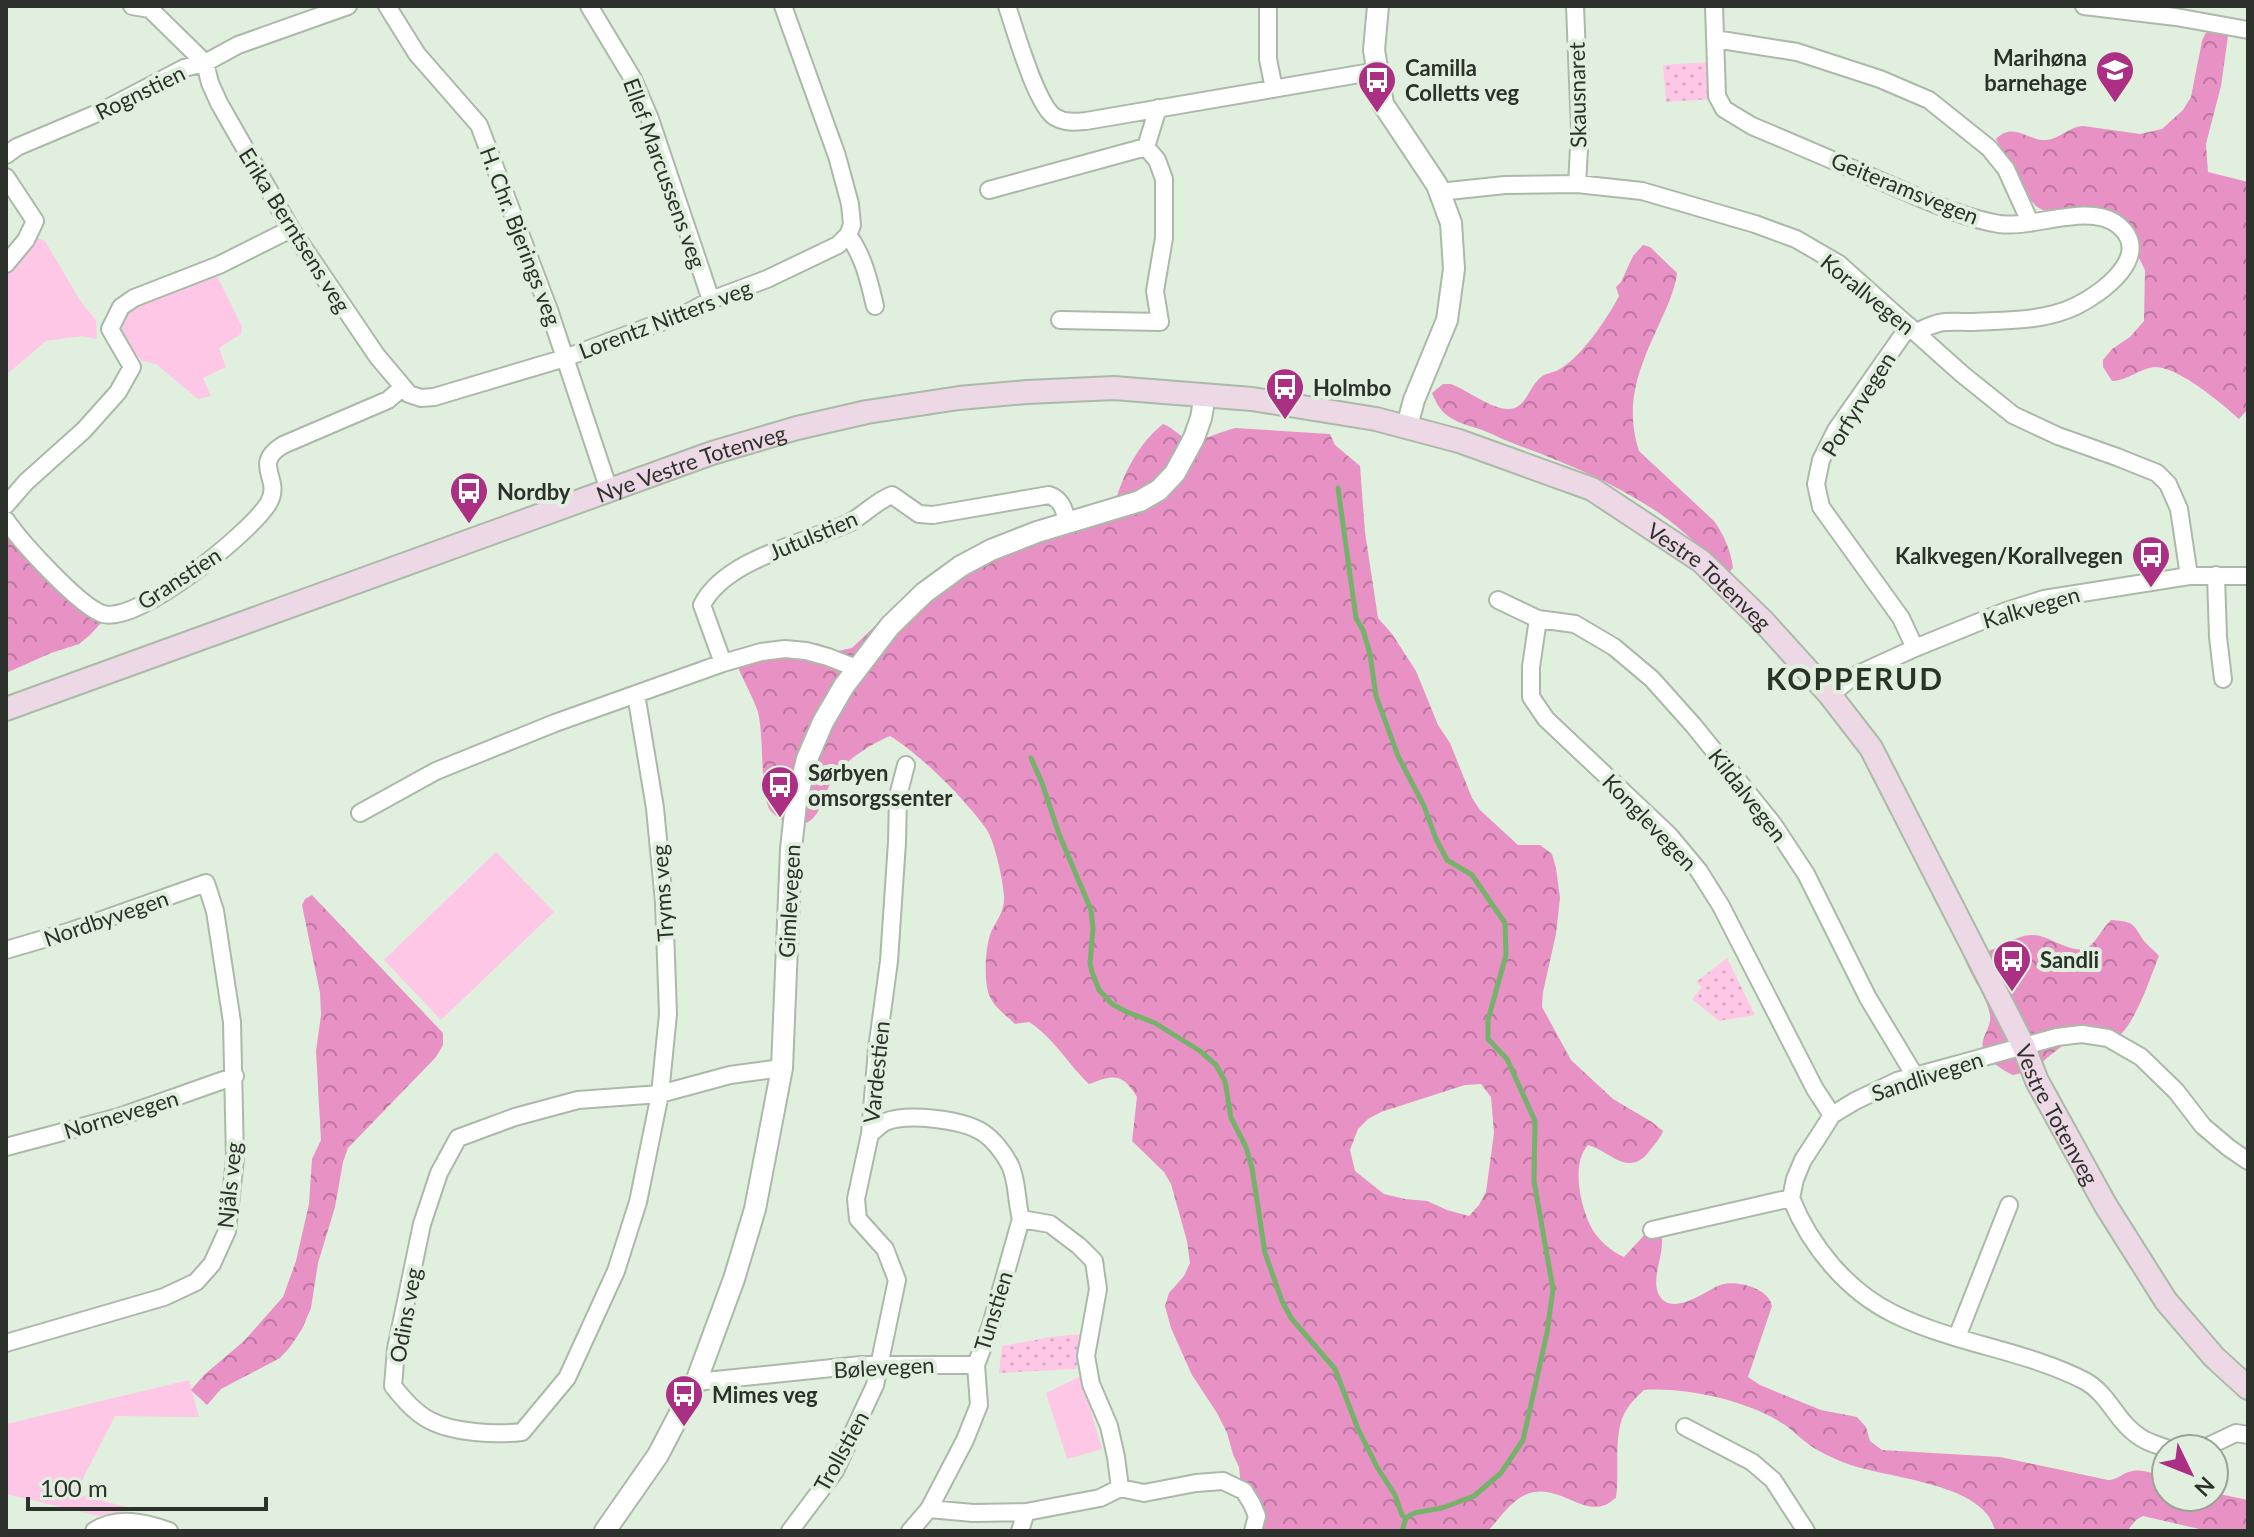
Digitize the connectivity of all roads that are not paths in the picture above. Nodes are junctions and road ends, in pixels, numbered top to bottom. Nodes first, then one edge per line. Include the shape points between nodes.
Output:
1 (132, 6) edge
2 (348, 6) edge
3 (387, 6) edge
4 (589, 6) edge
5 (783, 6) edge
6 (1007, 6) edge
7 (1268, 6) edge
8 (1378, 6) edge
9 (1575, 6) edge
10 (1714, 6) edge
11 (2084, 6) edge
12 (148, 8) edge
13 (2176, 11) edge
14 (2248, 30) edge
15 (1715, 39) junction
16 (205, 63) junction
17 (1377, 71) junction
18 (1274, 89) junction
19 (1158, 108) junction
20 (1146, 147) junction
21 (6, 155) edge
22 (6, 177) edge
23 (1577, 184) junction
24 (989, 190) dead end
25 (1439, 192) junction
26 (2030, 222) junction
27 (291, 229) junction
28 (848, 235) junction
29 (6, 264) edge
30 (711, 300) junction
31 (875, 306) dead end
32 (1060, 320) dead end
33 (1912, 329) junction
34 (565, 358) junction
35 (402, 388) junction
36 (1205, 395) junction
37 (1407, 426) junction
38 (609, 490) junction
39 (6, 505) edge
40 (6, 520) edge
41 (1068, 523) junction
42 (2216, 575) junction
43 (2189, 576) junction
44 (2248, 576) edge
45 (1498, 600) dead end
46 (1538, 619) junction
47 (1915, 648) junction
48 (723, 663) junction
49 (856, 668) junction
50 (2223, 679) dead end
51 (636, 694) junction
52 (1830, 695) junction
53 (6, 709) edge
54 (906, 765) dead end
55 (360, 813) dead end
56 (206, 883) joint
57 (6, 950) edge
58 (2023, 1045) junction
59 (782, 1068) junction
60 (235, 1076) junction
61 (1915, 1076) junction
62 (660, 1094) junction
63 (1832, 1115) junction
64 (870, 1134) junction
65 (6, 1147) edge
66 (2248, 1161) edge
67 (1791, 1198) junction
68 (2009, 1205) dead end
69 (1021, 1219) junction
70 (1652, 1230) dead end
71 (1957, 1337) junction
72 (6, 1343) edge
73 (881, 1365) junction
74 (976, 1365) junction
75 (696, 1382) junction
76 (2248, 1388) edge
77 (1685, 1427) dead end
78 (2150, 1442) edge
79 (1120, 1488) junction
80 (929, 1509) junction
81 (1026, 1512) junction
82 (94, 1531) edge
83 (169, 1531) edge
84 (605, 1531) edge
85 (790, 1531) edge
86 (910, 1531) edge
87 (1020, 1531) edge
88 (1253, 1531) edge
89 (1806, 1531) edge

1 - 12 street, Rognstien
2 - 16 street via 238,45
3 - 34 street, H. Chr. Bjerings veg via 417,54 479,125
4 - 30 street, Ellef Marcussens veg via 633,79 650,119
5 - 28 street via 837,156 850,204
6 - 19 street via 1041,100 1052,115 1066,122
7 - 18 street
8 - 17 street
9 - 23 street, Skausnaret
10 - 15 street, Geiteramsvegen
11 - 13 street
12 - 16 street, Rognstien
13 - 14 street
15 - 26 street via 1797,52 1929,100 1989,148 2006,169
15 - 26 street, Geiteramsvegen via 1717,96 1724,109 1752,126 1942,207 2003,225
16 - 21 street, Rognstien via 184,68
16 - 27 street, Erika Berntsens veg via 219,103
17 - 18 street
17 - 25 street via 1383,104
18 - 19 street
19 - 20 street
20 - 24 street
20 - 32 street via 1164,179 1164,238 1155,291 1160,322
22 - 29 street via 35,221
23 - 25 street, Korallvegen
23 - 33 street, Korallvegen via 1642,191 1796,239 1839,264
25 - 37 street via 1451,223 1454,269 1447,320
26 - 33 street, Geiteramsvegen via 2092,216 2109,220 2128,239 2127,264 2096,295 2043,317
27 - 35 street, Erika Berntsens veg
27 - 39 street via 121,307 110,329 132,367 127,378 84,430
28 - 30 street, Lorentz Nitters veg via 778,274
28 - 31 street via 864,264
30 - 34 street, Lorentz Nitters veg
33 - 43 street, Korallvegen via 2013,415 2157,473 2179,509
33 - 47 street, Porfyrvegen via 1836,430 1816,484 1821,507 1901,618
34 - 35 street, Lorentz Nitters veg via 434,397 421,398
34 - 38 street, H. Chr. Bjerings veg
35 - 40 street, Granstien via 388,400 272,453 267,463 274,491 259,516 202,568 120,614 87,606
36 - 37 main road, Nye Vestre Totenveg
36 - 38 main road, Nye Vestre Totenveg via 1114,388 1027,392 867,412 712,453
36 - 41 street, Gimlevegen via 1190,447 1159,490
37 - 52 main road, Vestre Totenveg via 1592,489 1701,561
38 - 53 main road, Nye Vestre Totenveg
41 - 48 street, Jutulstien via 1057,498 1049,495 933,515 919,514 892,495 884,498 849,523 761,556 707,595 702,605
41 - 49 street, Gimlevegen via 961,566 906,609
42 - 43 street, Kalkvegen
42 - 44 street, Kalkvegen
42 - 50 street
43 - 47 street, Kalkvegen via 2044,599
45 - 46 street, Kildalvegen
46 - 61 street, Kildalvegen via 1575,624 1614,647 1652,679 1737,777 1806,874 1868,998
46 - 63 street, Konglevegen via 1531,697 1546,719 1669,835 1699,871
47 - 52 street, Kalkvegen via 1854,676
48 - 49 street via 785,649
48 - 51 street
49 - 59 street, Gimlevegen via 815,740 796,803
51 - 55 street via 436,771
51 - 62 street, Tryms veg via 664,902 668,1014
52 - 58 main road, Vestre Totenveg via 1871,748
54 - 64 street, Vardestien via 898,796 889,961
56 - 57 street, Nordbyvegen
56 - 60 street, Njåls veg via 230,1008
58 - 61 street, Sandlivegen
58 - 66 street, Sandlivegen via 2082,1034 2108,1038 2141,1057 2203,1126
58 - 76 main road, Vestre Totenveg via 2037,1081 2106,1206 2166,1301
59 - 62 street, Odins veg
59 - 75 street, Gimlevegen via 755,1209
60 - 65 street, Nornevegen via 119,1117
60 - 72 street, Njåls veg via 229,1216 212,1264 196,1282 164,1297
61 - 63 street, Sandlivegen
62 - 62 street, Odins veg via 578,1100 458,1138 439,1173 422,1224 396,1349 393,1386 430,1421 469,1432 522,1432 567,1378 616,1271 638,1202
63 - 67 street, Sandlivegen via 1803,1160
64 - 69 street, Tunstien via 884,1123 908,1118 982,1132 1011,1166
64 - 73 street, Vardestien via 856,1199 858,1219 885,1249 897,1280
67 - 70 street
67 - 71 street via 1813,1242 1869,1298 1894,1314
68 - 71 street
69 - 74 street, Tunstien
69 - 79 street via 1050,1224 1094,1261 1098,1289 1086,1356 1109,1426
71 - 78 street via 2047,1364 2088,1383 2139,1437
73 - 74 street, Bølevegen
73 - 75 street, Bølevegen
73 - 85 street, Trollstien via 835,1471
74 - 80 street, Tunstien via 979,1405
75 - 84 street, Gimlevegen via 658,1455
77 - 89 street via 1752,1462 1773,1480
79 - 81 street via 1100,1498
79 - 88 street via 1144,1493 1223,1481 1244,1491 1252,1504 1257,1516
80 - 81 street
80 - 86 street, Tunstien
81 - 87 street
82 - 83 street via 108,1522 147,1523

